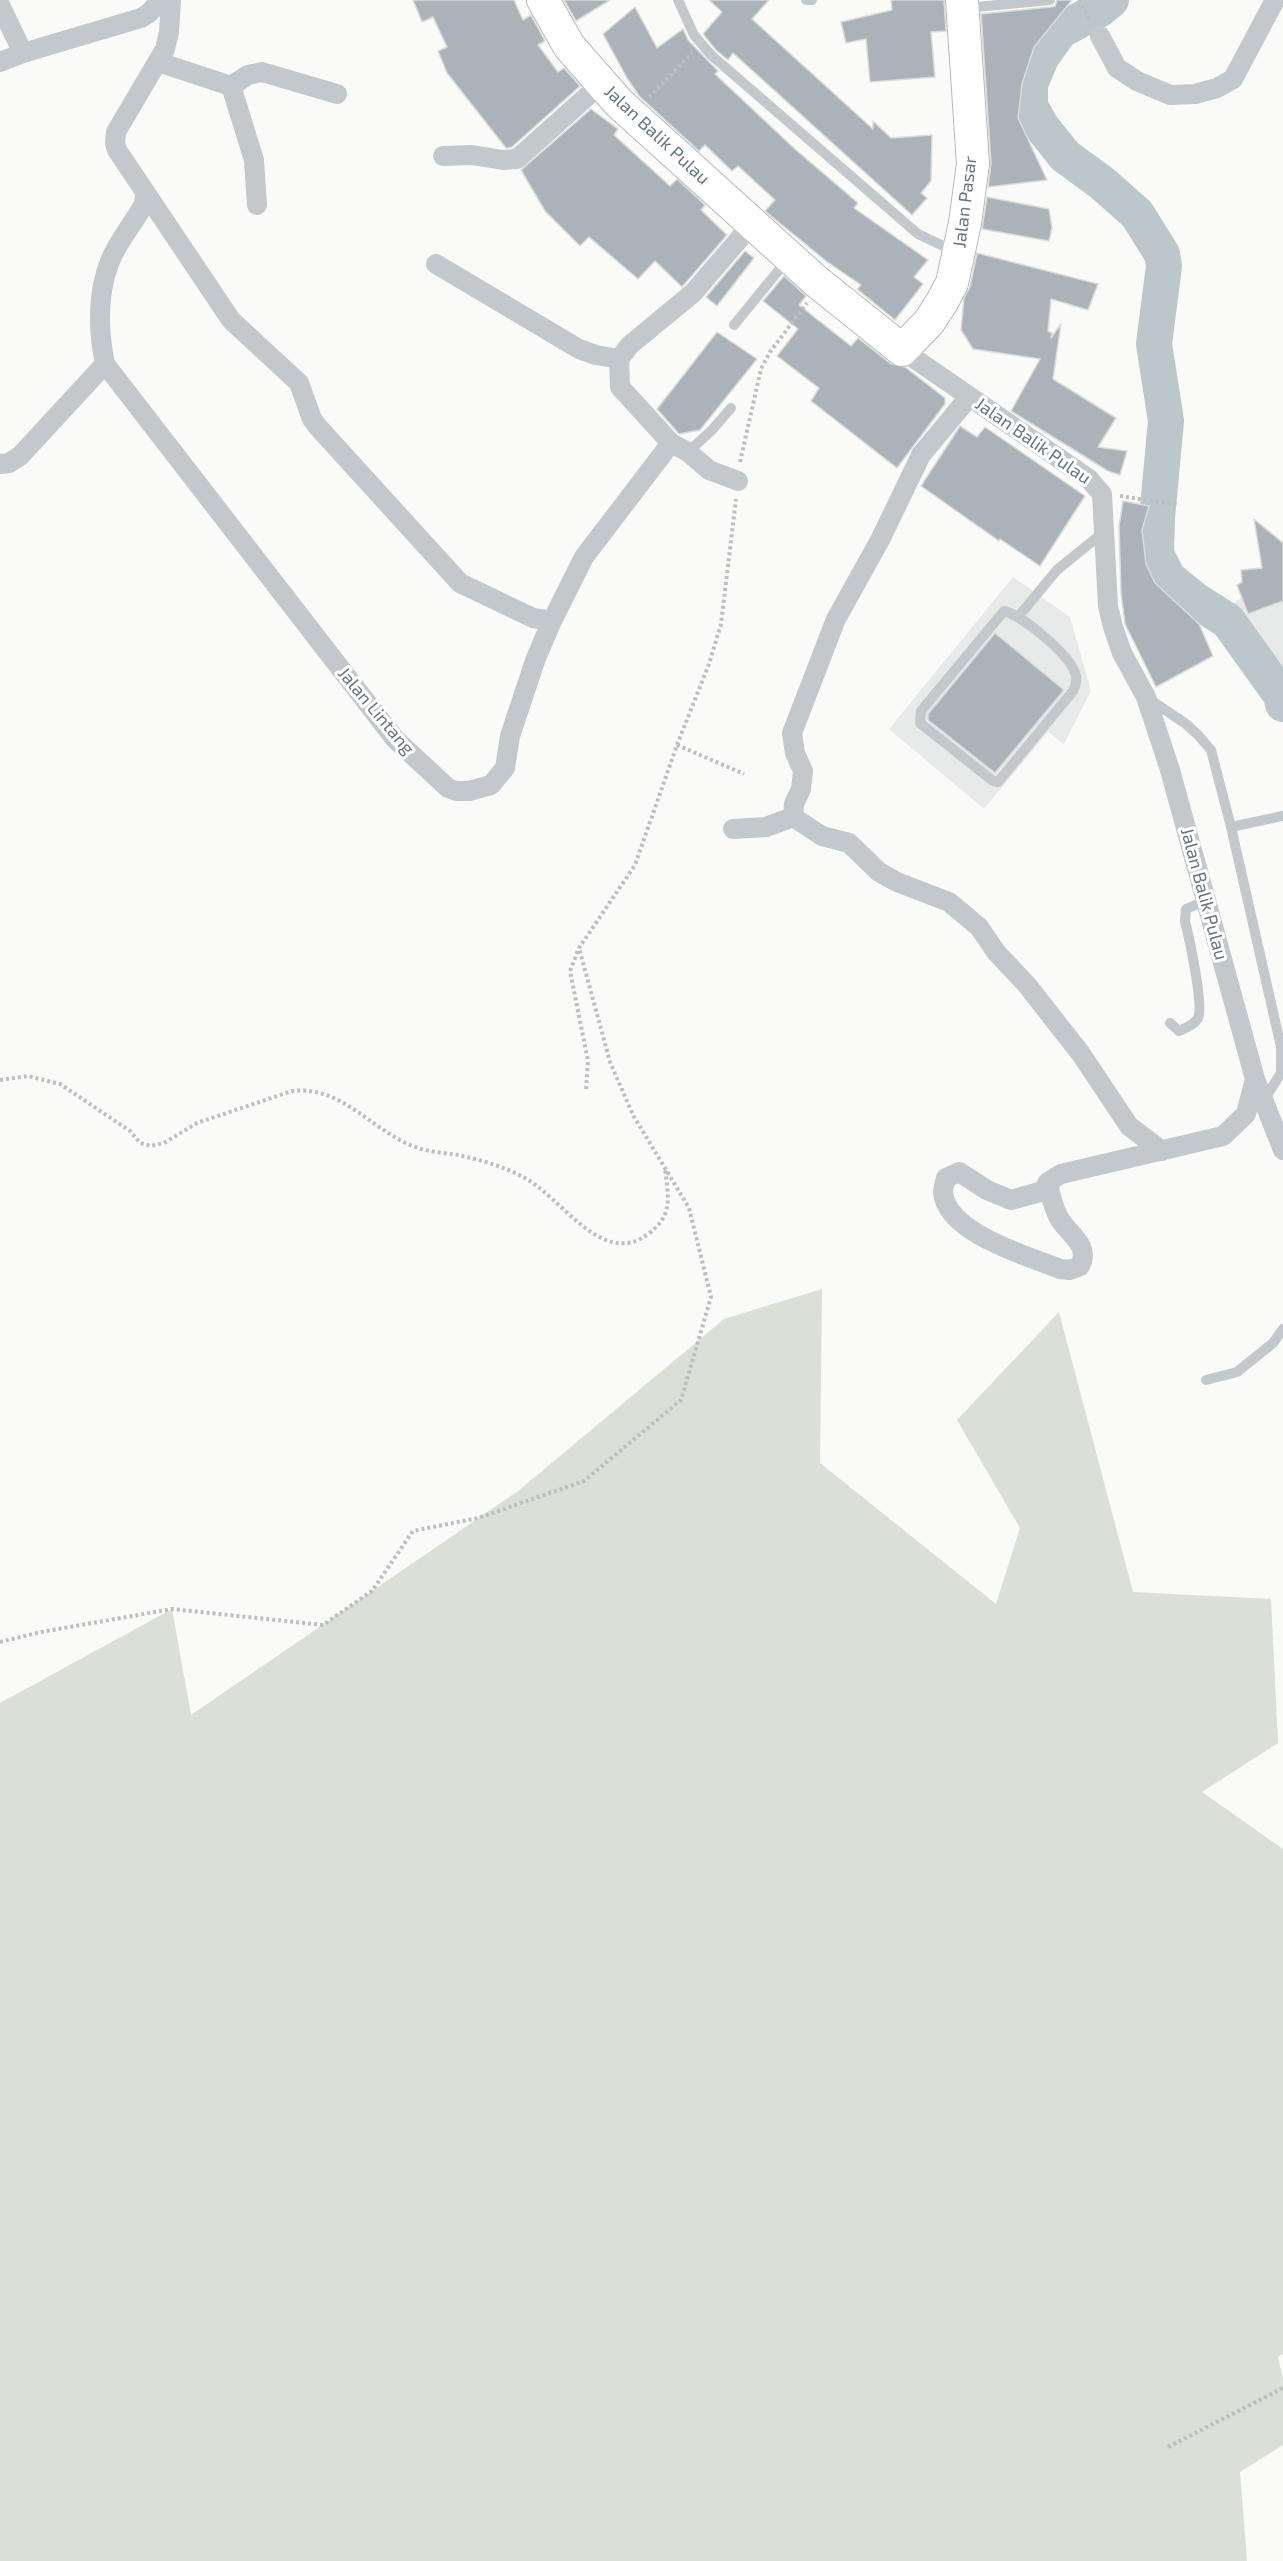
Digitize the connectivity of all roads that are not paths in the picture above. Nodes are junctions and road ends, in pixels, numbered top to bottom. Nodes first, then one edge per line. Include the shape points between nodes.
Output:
1 (161, 0) edge
2 (171, 0) edge
3 (543, 0) edge
4 (678, 0) edge
5 (806, 0) edge
6 (812, 0) edge
7 (1050, 0) edge
8 (1275, 0) edge
9 (0, 4) edge
10 (962, 4) edge
11 (1100, 36) dead end
12 (23, 53) junction
13 (0, 62) edge
14 (158, 62) junction
15 (602, 83) junction
16 (231, 86) junction
17 (337, 94) dead end
18 (443, 156) dead end
19 (145, 195) junction
20 (258, 205) dead end
21 (753, 223) junction
22 (959, 253) junction
23 (790, 256) junction
24 (436, 264) dead end
25 (734, 325) dead end
26 (902, 350) junction
27 (619, 359) junction
28 (105, 364) junction
29 (969, 397) junction
30 (731, 408) dead end
31 (679, 448) junction
32 (0, 464) edge
33 (738, 481) road end
34 (1105, 531) junction
35 (1018, 617) junction
36 (552, 621) junction
37 (1146, 697) junction
38 (1283, 816) edge
39 (793, 817) junction
40 (1231, 826) junction
41 (733, 829) dead end
42 (1205, 901) junction
43 (1170, 1023) dead end
44 (1282, 1074) edge
45 (1255, 1079) junction
46 (1264, 1100) junction
47 (1283, 1150) edge
48 (1162, 1151) junction
49 (1048, 1182) junction
50 (1283, 1329) edge
51 (1206, 1380) dead end

1 - 12 street via 141,18
2 - 14 street via 169,32
3 - 15 main road, Jalan Balik Pulau via 569,45
4 - 22 lane via 702,46 918,234
5 - 6 lane
7 - 10 lane
8 - 11 street via 1233,79 1196,94 1170,95 1137,81 1118,68
9 - 12 street
10 - 22 main road, Jalan Pasar via 973,164
12 - 13 street
14 - 16 street
14 - 19 street via 116,132 115,142
15 - 18 street via 517,159
15 - 21 main road, Jalan Balik Pulau
16 - 17 street via 248,75 262,72
16 - 20 street via 254,160
19 - 28 street via 144,204 110,260 99,318
19 - 36 street via 231,320 293,376 318,427 460,583 533,618
21 - 23 main road, Jalan Balik Pulau
21 - 27 street via 693,294 630,345
22 - 26 main road, Jalan Pasar via 940,306
23 - 25 lane
23 - 26 main road, Jalan Balik Pulau
24 - 27 street via 579,349
26 - 29 street, Jalan Balik Pulau
27 - 31 street via 620,387
28 - 32 street via 20,456
28 - 36 street, Jalan Lintang via 395,739 448,788 469,791 491,785 505,768 510,736
29 - 34 street, Jalan Balik Pulau via 1089,479 1102,494
29 - 39 street via 921,455 836,619 792,733 803,771
30 - 31 lane via 712,430
31 - 33 street via 709,470
31 - 36 street, Jalan Lintang via 584,557
34 - 35 lane via 1057,570
34 - 37 street, Jalan Balik Pulau via 1108,606 1113,627
35 - 35 lane via 1069,660 1077,682 1074,691 998,782 920,723 919,718 999,615 1004,611
37 - 40 lane via 1186,724 1210,750
37 - 42 street, Jalan Balik Pulau
38 - 40 lane
39 - 41 street via 766,827
39 - 48 street via 822,836 849,843 879,872 897,882 949,902 979,927 1081,1054 1129,1126
40 - 44 lane via 1281,1047
42 - 43 lane via 1186,909 1185,921 1200,1000 1199,1016 1179,1031
42 - 45 street, Jalan Balik Pulau
44 - 46 lane
45 - 46 street, Jalan Balik Pulau
45 - 48 street via 1246,1114 1223,1136
46 - 47 street, Jalan Balik Pulau
48 - 49 street via 1070,1172
49 - 49 street via 1043,1191 1011,1200 959,1172 946,1179 943,1191 948,1208 970,1231 1070,1270 1080,1266 1084,1252 1060,1220
50 - 51 lane via 1273,1343 1238,1372

